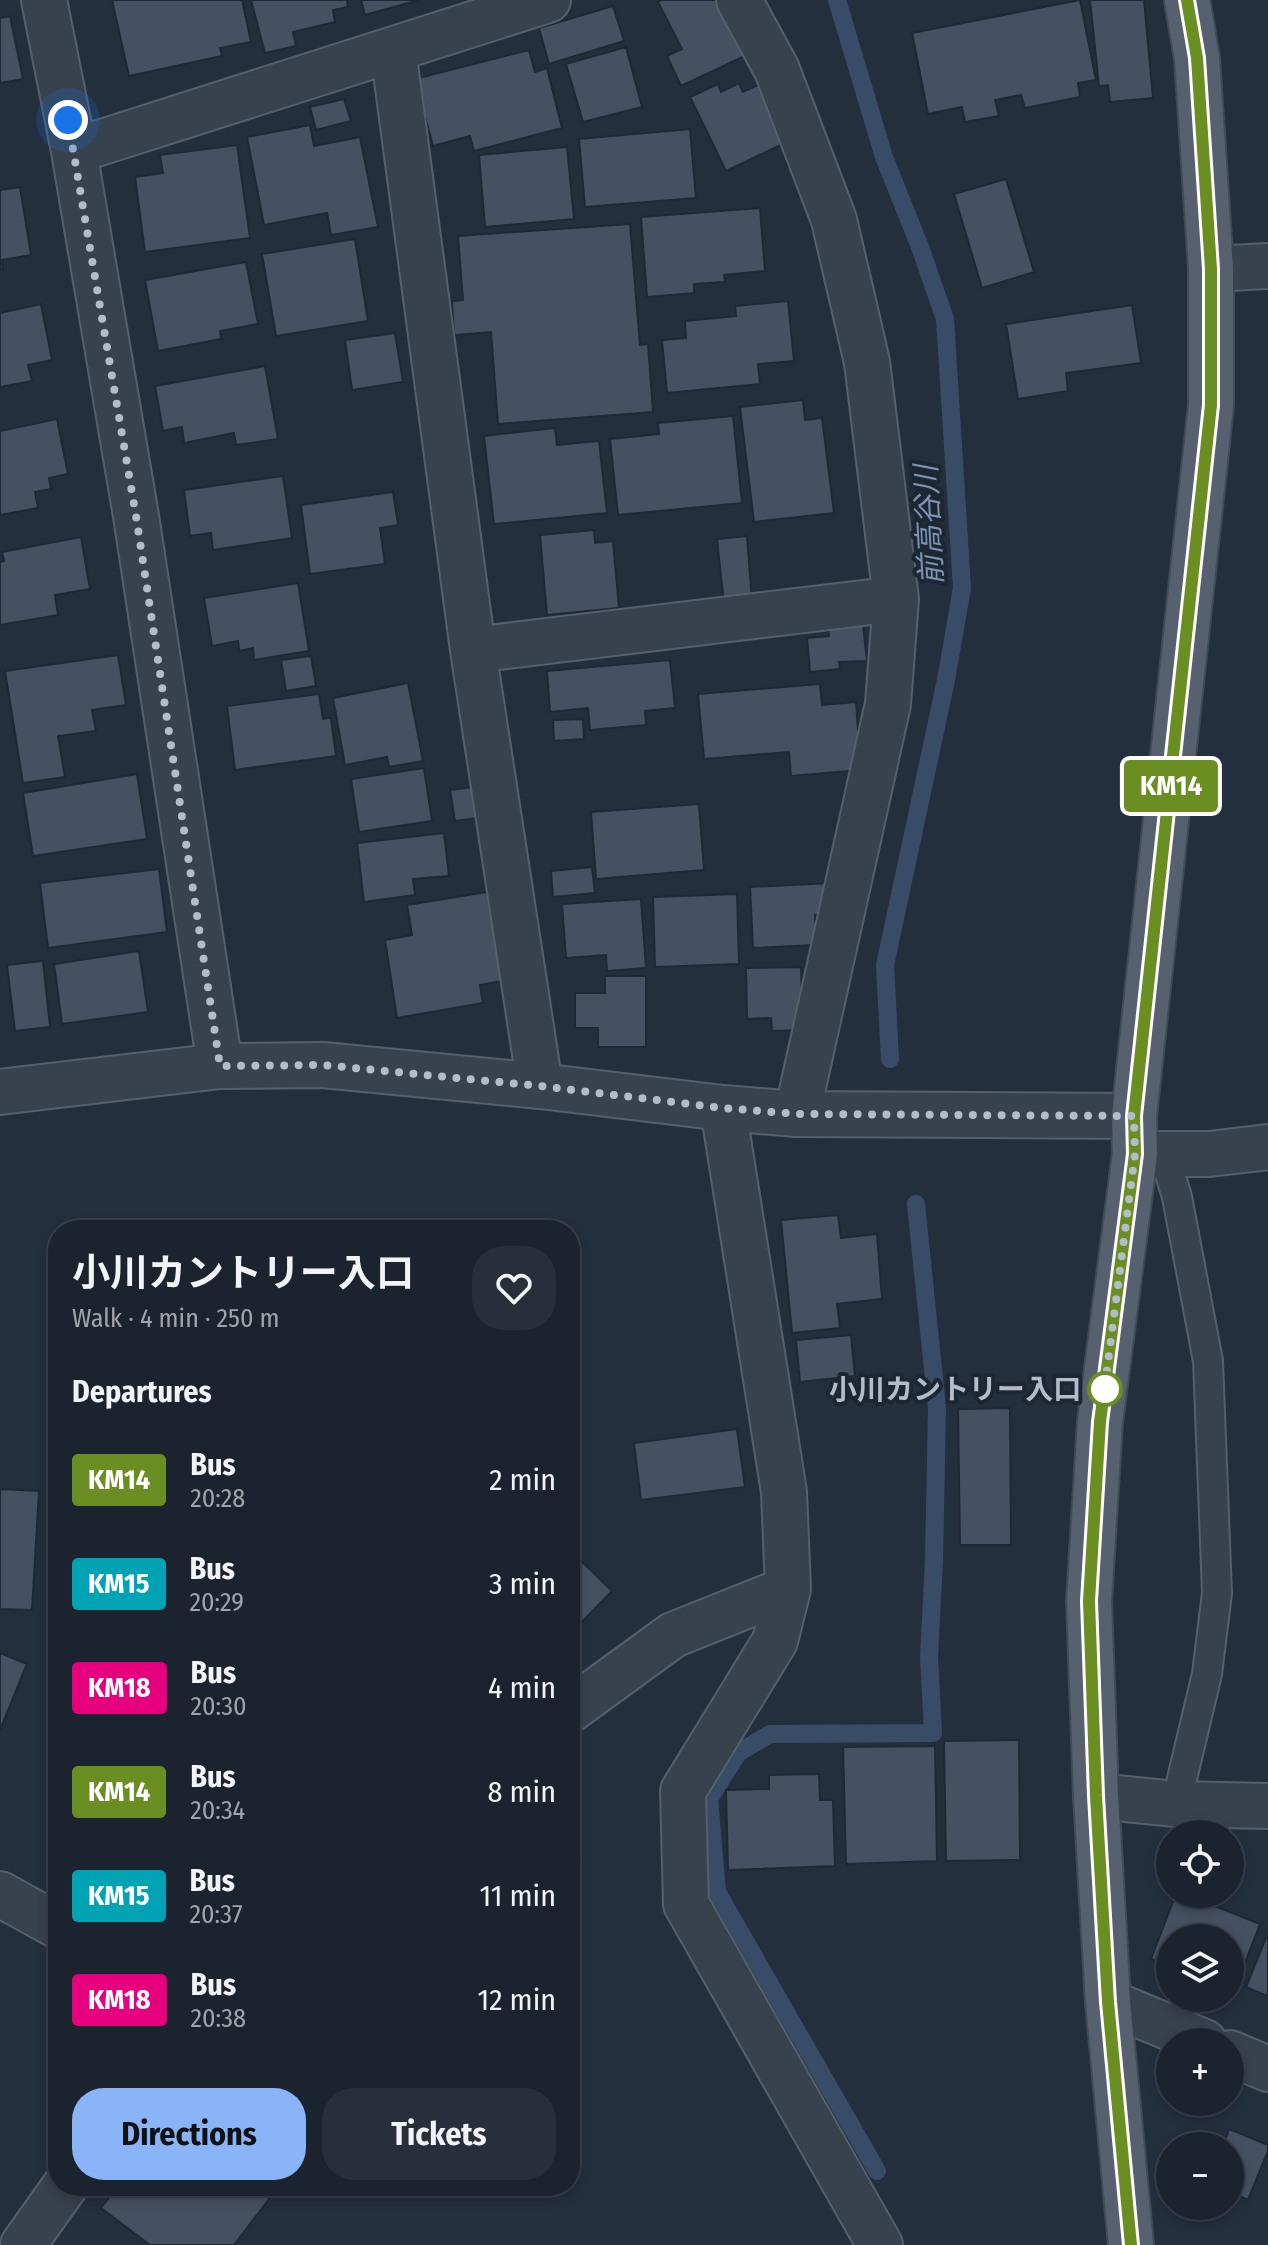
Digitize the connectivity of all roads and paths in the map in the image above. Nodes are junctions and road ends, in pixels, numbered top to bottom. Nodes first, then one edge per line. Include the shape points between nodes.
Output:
1 (44, 0) edge
2 (548, 0) edge
3 (739, 0) edge
4 (1187, 0) edge
5 (393, 50) junction
6 (74, 151) junction
7 (1268, 266) edge
8 (1211, 269) junction
9 (896, 599) junction
10 (473, 650) junction
11 (220, 1066) junction
12 (540, 1086) junction
13 (0, 1092) edge
14 (723, 1108) junction
15 (797, 1114) junction
16 (1144, 1141) junction
17 (1268, 1147) edge
18 (788, 1589) junction
19 (580, 1703) edge
20 (1096, 1796) junction
21 (1176, 1804) junction
22 (1268, 1806) edge
23 (0, 1894) edge
24 (48, 1920) edge
25 (1108, 2002) junction
26 (1170, 2028) edge
27 (1244, 2059) edge
28 (1268, 2069) edge
29 (58, 2196) edge
30 (23, 2245) edge
31 (880, 2245) edge
32 (1131, 2245) edge

1 - 6 street
2 - 5 street
3 - 9 street via 777,70 834,220 867,362
4 - 8 main road via 1197,58
5 - 6 street
5 - 10 street
6 - 11 street
7 - 8 street
8 - 16 main road via 1211,405
9 - 10 street
9 - 15 street via 888,704
10 - 12 street
11 - 12 street via 323,1065
11 - 13 street
12 - 14 street
14 - 15 street
14 - 18 street via 784,1492
15 - 16 street
16 - 17 street via 1209,1154
16 - 20 main road via 1100,1422 1089,1601
16 - 21 lane via 1177,1197 1208,1361 1217,1593 1207,1674
18 - 19 street via 673,1635
18 - 31 street via 775,1641 683,1791 686,1904
20 - 21 street
20 - 25 main road
21 - 22 street
23 - 24 street
25 - 26 street
25 - 32 main road
27 - 28 street
29 - 30 street

